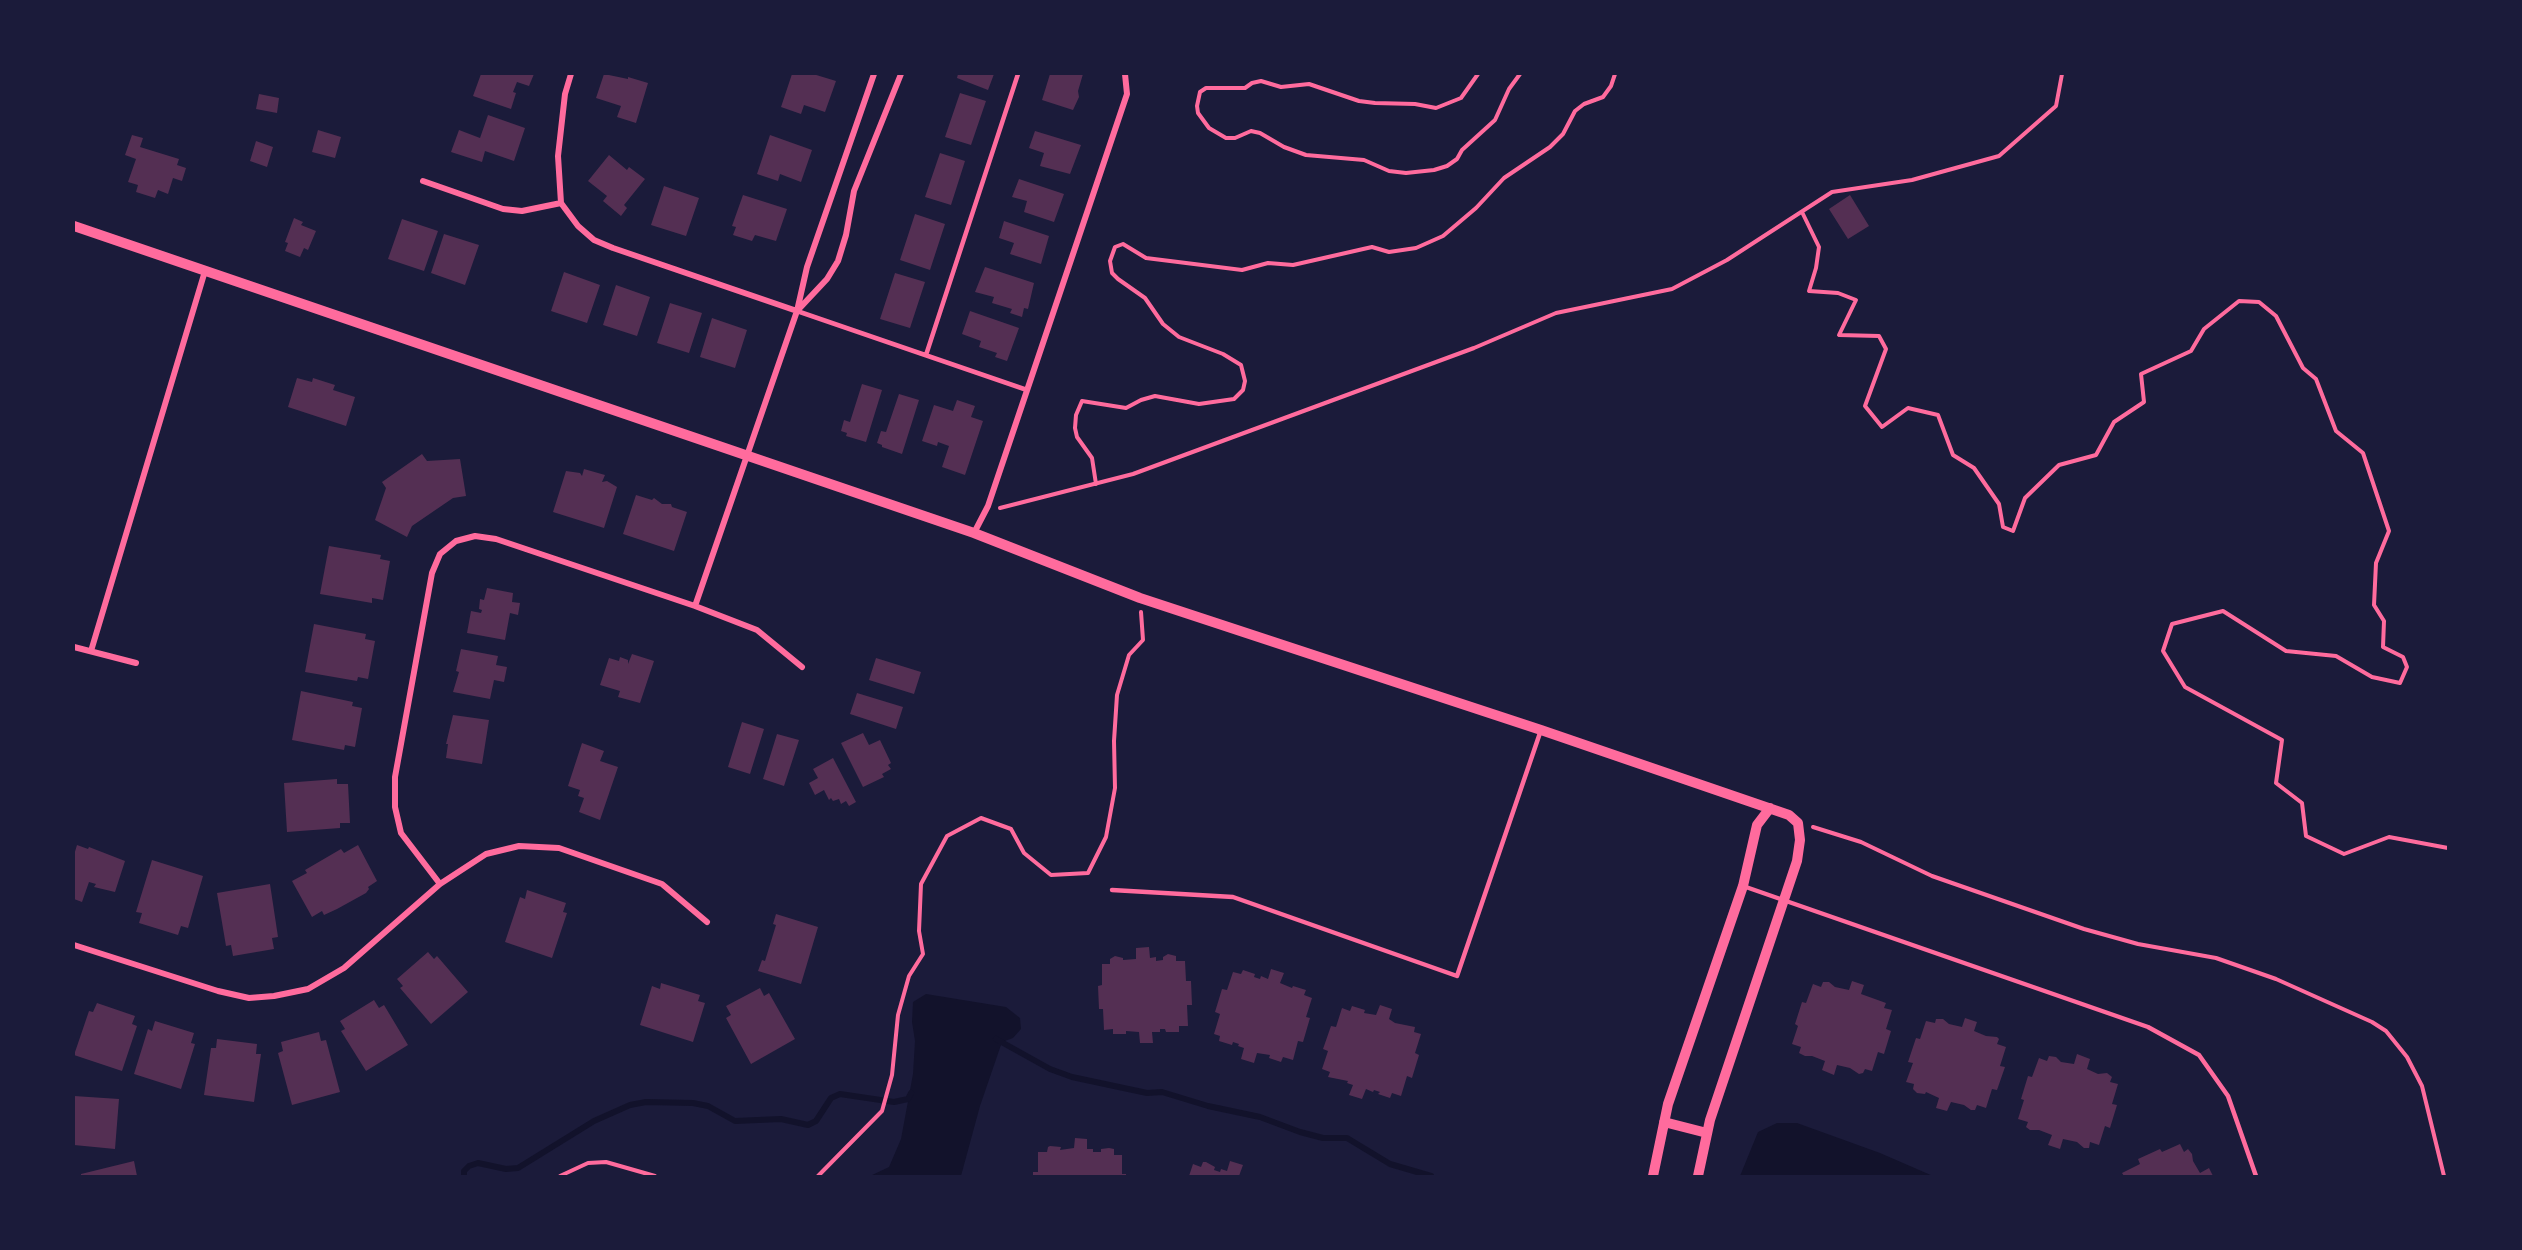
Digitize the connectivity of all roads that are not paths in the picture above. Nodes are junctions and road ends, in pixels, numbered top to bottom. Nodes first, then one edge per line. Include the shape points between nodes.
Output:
1 (571, 74) edge
2 (874, 74) edge
3 (901, 74) edge
4 (1018, 74) edge
5 (1125, 74) edge
6 (423, 181) dead end
7 (561, 203) junction
8 (74, 226) edge
9 (205, 271) junction
10 (797, 311) junction
11 (926, 355) junction
12 (1027, 390) junction
13 (748, 456) junction
14 (974, 533) junction
15 (695, 606) junction
16 (74, 647) edge
17 (91, 651) junction
18 (136, 663) dead end
19 (802, 667) dead end
20 (1541, 730) junction
21 (1770, 808) junction
22 (440, 884) junction
23 (1743, 886) junction
24 (1112, 890) dead end
25 (1785, 900) junction
26 (707, 922) dead end
27 (74, 945) edge
28 (1664, 1122) junction
29 (1707, 1133) junction
30 (1653, 1176) edge
31 (1698, 1176) edge
32 (2256, 1176) edge

1 - 7 street via 558,156
2 - 10 street via 807,267
3 - 10 street via 854,191 838,261
4 - 11 lane
5 - 12 street via 1127,94
6 - 7 street via 503,209 522,211
7 - 10 street via 594,240
8 - 9 street
9 - 13 street
9 - 17 street
10 - 11 lane
10 - 13 street
11 - 12 lane
12 - 14 street via 988,506
13 - 14 street
13 - 15 street
14 - 20 street via 1140,598
15 - 19 street via 757,630
15 - 22 street via 496,539 465,538 440,554 432,573 395,787 401,833
16 - 17 street
17 - 18 street
20 - 21 street
20 - 24 lane via 1457,976 1233,897
21 - 23 street via 1757,825
21 - 25 street via 1798,823 1797,861
22 - 26 street via 486,854 519,846 559,849 662,884
22 - 27 street via 344,968 308,989 274,996 249,998 218,991
23 - 25 lane
23 - 28 street
25 - 29 street
25 - 32 lane via 2148,1027 2199,1055 2228,1096
28 - 29 street
28 - 30 street
29 - 31 street

